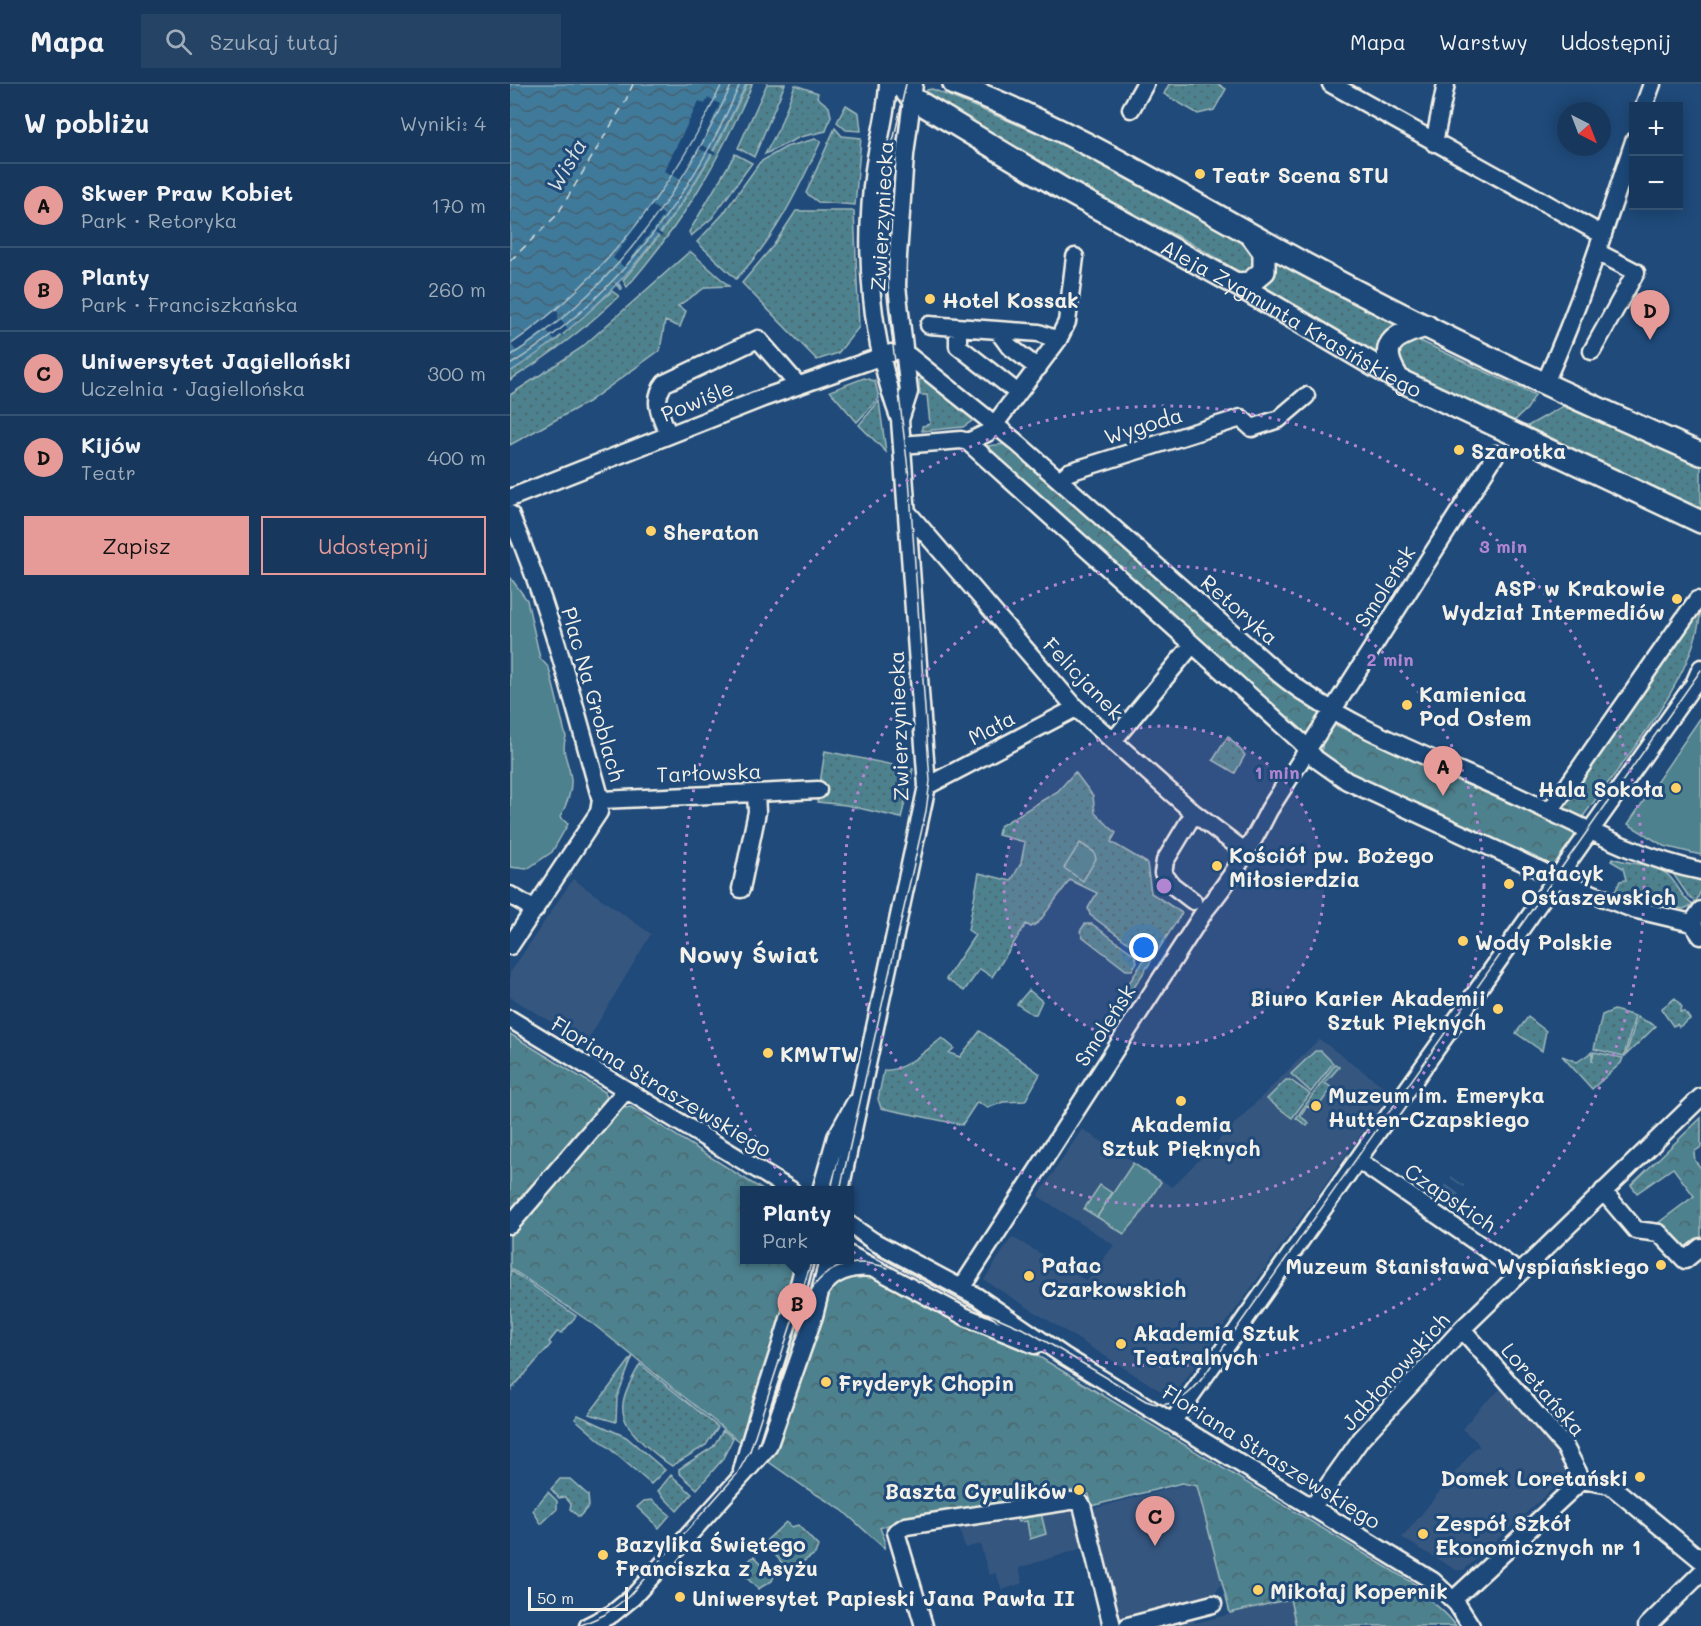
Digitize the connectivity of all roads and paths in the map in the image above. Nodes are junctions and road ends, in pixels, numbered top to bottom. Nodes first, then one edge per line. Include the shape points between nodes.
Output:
1 (954, 84) edge
2 (1145, 84) edge
3 (1331, 84) edge
4 (1446, 84) edge
5 (1652, 84) edge
6 (903, 87) edge
7 (1645, 102) edge
8 (1131, 109) dead end
9 (1434, 143) junction
10 (1629, 156) edge
11 (1603, 235) junction
12 (1252, 236) junction
13 (1597, 252) junction
14 (1075, 257) dead end
15 (1236, 284) junction
16 (929, 325) dead end
17 (1427, 326) junction
18 (958, 328) junction
19 (998, 331) junction
20 (1058, 340) junction
21 (1592, 351) dead end
22 (892, 353) junction
23 (1038, 368) junction
24 (1399, 380) junction
25 (798, 385) junction
26 (1544, 385) junction
27 (1018, 393) junction
28 (1306, 396) dead end
29 (994, 425) junction
30 (669, 435) junction
31 (968, 442) junction
32 (902, 445) junction
33 (1496, 454) dead end
34 (1701, 454) edge
35 (1060, 480) junction
36 (510, 498) edge
37 (510, 514) edge
38 (909, 514) junction
39 (1701, 522) edge
40 (1698, 600) dead end
41 (1191, 645) junction
42 (1701, 668) edge
43 (1077, 708) junction
44 (1330, 711) junction
45 (1113, 741) junction
46 (1307, 749) junction
47 (927, 786) junction
48 (818, 790) dead end
49 (756, 793) junction
50 (601, 801) junction
51 (1550, 810) junction
52 (1194, 813) junction
53 (1591, 831) junction
54 (1247, 853) junction
55 (1701, 871) edge
56 (1557, 878) junction
57 (741, 889) dead end
58 (510, 895) edge
59 (1193, 901) dead end
60 (535, 910) junction
61 (1698, 923) edge
62 (510, 946) edge
63 (510, 1019) edge
64 (626, 1090) junction
65 (861, 1095) junction
66 (1701, 1097) edge
67 (1358, 1160) junction
68 (783, 1186) edge
69 (822, 1186) edge
70 (841, 1186) edge
71 (1603, 1191) junction
72 (510, 1225) edge
73 (854, 1228) edge
74 (1701, 1247) edge
75 (854, 1258) edge
76 (804, 1264) edge
77 (827, 1264) edge
78 (874, 1269) junction
79 (1519, 1272) junction
80 (962, 1287) junction
81 (822, 1288) junction
82 (1462, 1329) junction
83 (1064, 1356) junction
84 (1173, 1421) junction
85 (742, 1473) junction
86 (1582, 1480) junction
87 (1312, 1508) junction
88 (1701, 1560) edge
89 (1701, 1573) edge
90 (1453, 1600) junction
91 (1213, 1604) dead end
92 (617, 1620) edge
93 (588, 1626) edge
94 (924, 1626) edge
95 (1112, 1626) edge
96 (1128, 1626) edge
97 (1471, 1626) edge
98 (1647, 1626) edge

1 - 12 main road via 1089,143
2 - 8 street
3 - 9 street
4 - 9 street
5 - 7 street
6 - 15 main road, Aleja Zygmunta Krasińskiego via 1063,189
6 - 22 street, Zwierzyniecka
6 - 22 street, Zwierzyniecka via 874,169 869,244 875,312
9 - 11 street
10 - 11 street
11 - 13 street
12 - 15 main road via 1264,252 1264,271 1250,283
12 - 17 main road
13 - 21 street via 1636,272
13 - 26 street
14 - 20 street via 1067,322
15 - 24 main road, Aleja Zygmunta Krasińskiego
16 - 18 street
17 - 24 main road via 1400,334 1389,345 1388,358
17 - 26 main road
18 - 19 street
18 - 27 street via 958,346
19 - 20 street via 1039,333
19 - 23 street via 1009,346
20 - 23 street
22 - 25 street, Powiśle
22 - 29 street, Retoryka
22 - 32 street, Zwierzyniecka via 909,392 900,420
23 - 27 street
24 - 39 main road, Aleja Zygmunta Krasińskiego
25 - 30 street, Powiśle
25 - 30 street via 758,339 665,382 657,402
26 - 34 main road
27 - 29 street
28 - 35 street, Wygoda via 1270,422 1251,428 1241,418 1069,472
29 - 31 street via 981,438
29 - 35 street, Retoryka
30 - 36 street, Powiśle
31 - 32 street
31 - 41 street
32 - 38 street, Zwierzyniecka
33 - 44 street, Smoleńsk
35 - 44 street, Retoryka via 1279,674
37 - 50 street, Plac Na Groblach via 532,565 561,655
38 - 43 street, Felicjanek
38 - 47 street, Zwierzyniecka
40 - 51 street
41 - 45 street
41 - 46 street
42 - 53 street via 1694,684
43 - 45 street, Felicjanek
43 - 47 street, Mała
44 - 46 street, Smoleńsk
44 - 51 street, Retoryka
45 - 52 street, Felicjanek
46 - 54 street, Smoleńsk
46 - 56 street via 1347,781
47 - 65 street, Zwierzyniecka
48 - 49 street, Tarłowska
49 - 50 street, Tarłowska
49 - 57 street via 757,812
50 - 60 street, Plac Na Groblach via 599,812
51 - 53 street, Retoryka
52 - 54 street, Felicjanek
52 - 59 street via 1165,861 1163,873
53 - 55 street, Retoryka via 1675,866
53 - 56 street
54 - 80 street, Smoleńsk via 1206,909
56 - 61 street via 1633,909
56 - 67 street
58 - 60 street
60 - 62 street, Plac Na Groblach
63 - 64 street, Floriana Straszewskiego
64 - 68 street, Floriana Straszewskiego
64 - 72 street
65 - 69 street, Zwierzyniecka via 836,1137
65 - 70 street, Zwierzyniecka
66 - 71 street, Jabłonowskich
67 - 79 street, Czapskich
67 - 84 street
71 - 74 street via 1636,1230 1659,1233 1685,1260
71 - 79 street, Jabłonowskich
73 - 80 street, Floriana Straszewskiego
75 - 78 street, Floriana Straszewskiego
76 - 85 street
77 - 81 street
78 - 81 street via 843,1271
78 - 83 street, Floriana Straszewskiego via 966,1317
79 - 82 street, Jabłonowskich
80 - 83 street, Floriana Straszewskiego
81 - 85 street via 775,1434 768,1447
82 - 86 street, Loretańska via 1565,1447
82 - 87 street, Jabłonowskich via 1361,1439
83 - 84 street, Floriana Straszewskiego
84 - 87 street, Floriana Straszewskiego
85 - 92 street
86 - 88 street via 1610,1485
86 - 90 street
87 - 90 street, Floriana Straszewskiego via 1433,1581
89 - 98 street
90 - 97 street, Floriana Straszewskiego
91 - 96 street
92 - 93 street
94 - 95 street via 896,1532 906,1526 1070,1501 1082,1505

